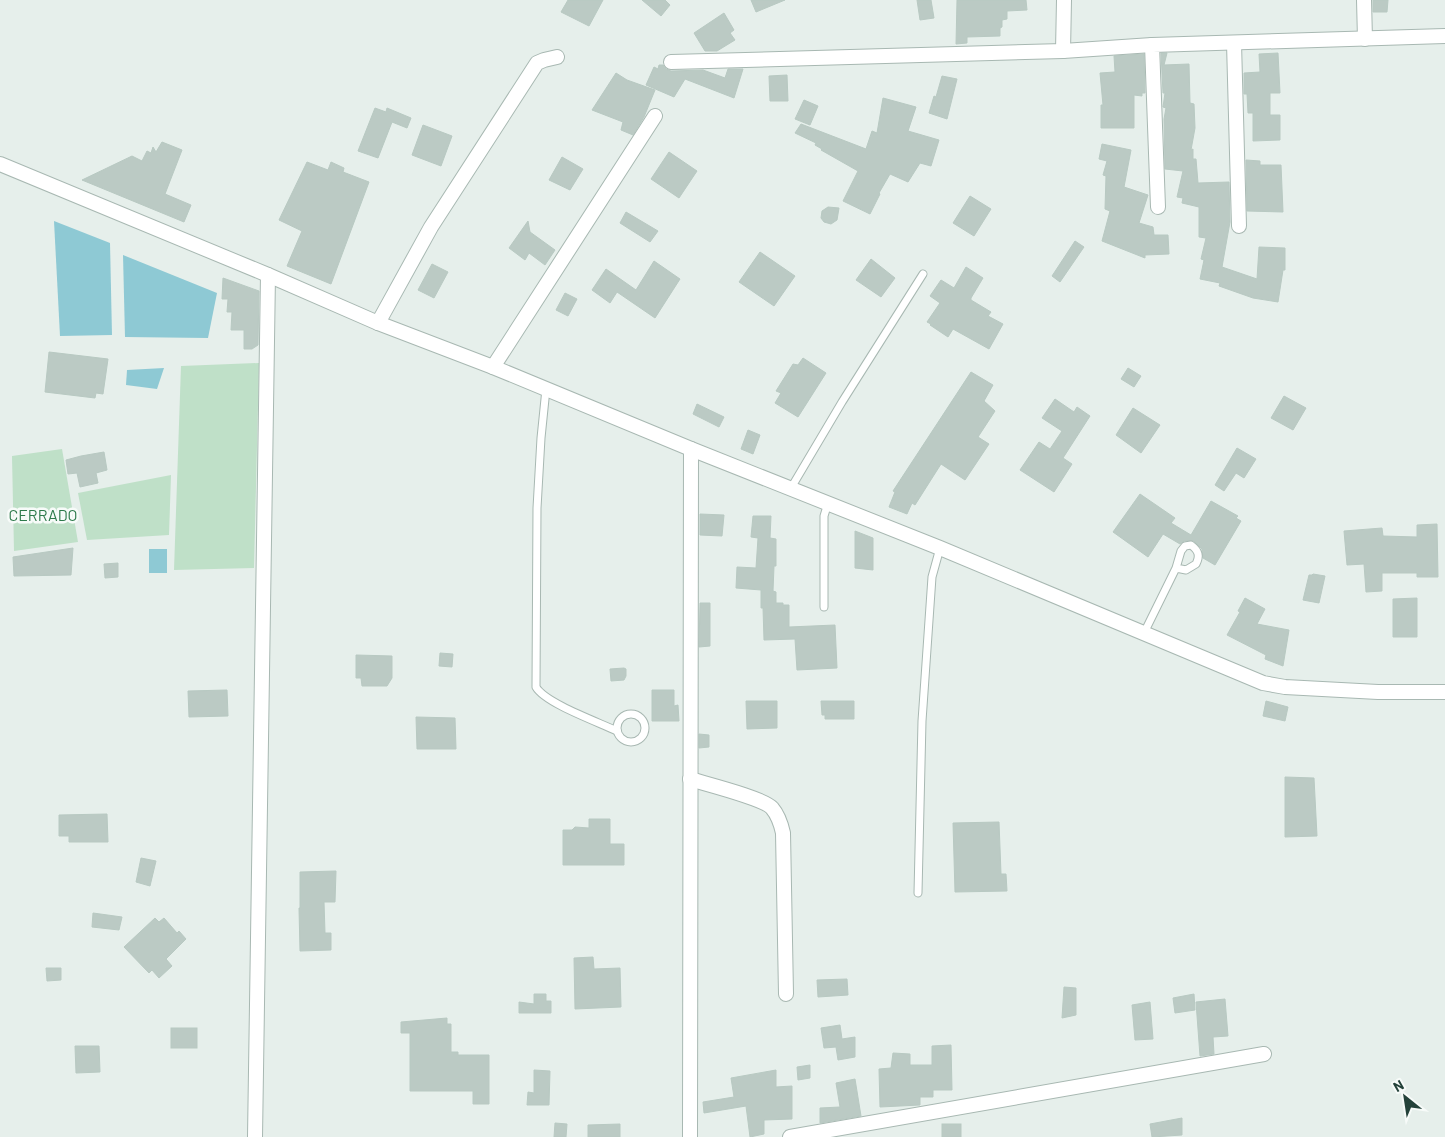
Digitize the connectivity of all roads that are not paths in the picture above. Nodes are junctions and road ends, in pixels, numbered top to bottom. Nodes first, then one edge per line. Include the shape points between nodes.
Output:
1 (1064, 0) edge
2 (1364, 0) edge
3 (1445, 36) edge
4 (1365, 39) junction
5 (1234, 43) junction
6 (1152, 45) junction
7 (1063, 50) junction
8 (557, 56) dead end
9 (671, 62) dead end
10 (655, 116) dead end
11 (0, 164) edge
12 (1158, 207) dead end
13 (1239, 226) dead end
14 (268, 274) junction
15 (923, 274) dead end
16 (378, 323) junction
17 (493, 367) junction
18 (546, 390) junction
19 (691, 449) junction
20 (791, 488) junction
21 (828, 503) junction
22 (940, 548) junction
23 (1176, 568) dead end
24 (824, 607) dead end
25 (1144, 633) junction
26 (1445, 692) edge
27 (617, 731) junction
28 (690, 779) junction
29 (918, 893) dead end
30 (786, 994) dead end
31 (1264, 1054) dead end
32 (255, 1137) edge
33 (690, 1137) edge
34 (790, 1137) edge

1 - 7 street
2 - 4 street
3 - 4 street
4 - 5 street
5 - 6 street
5 - 13 street
6 - 7 street
6 - 12 street
7 - 9 street
8 - 16 street via 537,63 431,227
10 - 17 street
11 - 14 street
14 - 16 street
14 - 32 street
15 - 20 lane
16 - 17 street
17 - 18 street
18 - 19 street
18 - 27 lane via 537,508 536,687 557,703
19 - 20 street
19 - 28 street
20 - 21 street
21 - 22 street
21 - 24 lane via 824,516
22 - 25 street
22 - 29 lane via 932,576 922,721
23 - 25 lane
25 - 26 street via 1263,683 1378,692
27 - 27 lane via 623,739 633,741 642,735 644,725 638,716 628,714 619,720
28 - 30 street via 771,807 780,821 783,833
28 - 33 street
31 - 34 street

